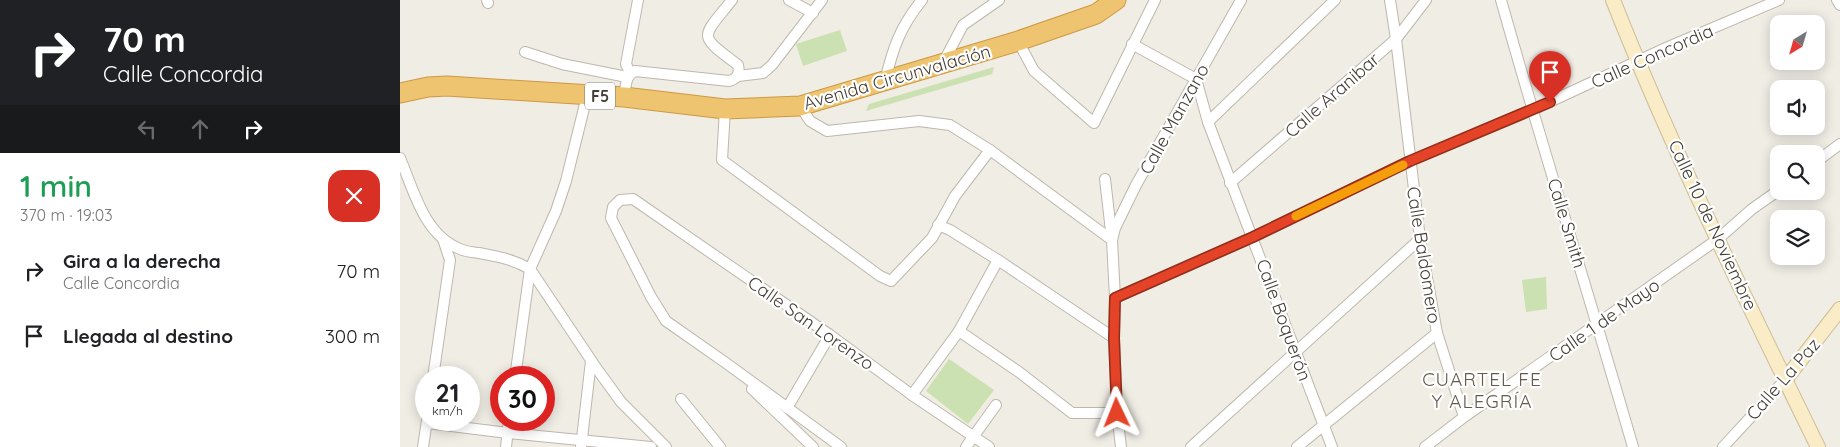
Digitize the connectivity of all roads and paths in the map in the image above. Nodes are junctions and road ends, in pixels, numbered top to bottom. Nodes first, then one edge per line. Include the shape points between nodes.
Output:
1 (638, 0) edge
2 (732, 0) edge
3 (790, 0) edge
4 (822, 0) edge
5 (922, 0) edge
6 (998, 0) edge
7 (1116, 0) edge
8 (1155, 0) edge
9 (1241, 0) edge
10 (1335, 0) edge
11 (1390, 0) edge
12 (1426, 0) edge
13 (1501, 0) edge
14 (1613, 0) edge
15 (1779, 0) edge
16 (1837, 0) edge
17 (1840, 5) edge
18 (813, 13) junction
19 (1396, 39) junction
20 (1018, 41) junction
21 (1132, 44) junction
22 (525, 52) dead end
23 (1638, 63) junction
24 (942, 64) junction
25 (629, 75) junction
26 (738, 76) junction
27 (1196, 79) junction
28 (884, 81) junction
29 (400, 93) edge
30 (587, 96) junction
31 (624, 97) junction
32 (800, 106) junction
33 (725, 109) junction
34 (1532, 110) junction
35 (1208, 122) junction
36 (1840, 144) edge
37 (990, 150) junction
38 (1825, 155) edge
39 (400, 158) edge
40 (1410, 161) junction
41 (1105, 180) dead end
42 (1230, 184) junction
43 (1770, 196) edge
44 (938, 225) junction
45 (1253, 237) junction
46 (443, 239) junction
47 (1420, 239) junction
48 (1718, 239) junction
49 (1112, 240) junction
50 (998, 260) junction
51 (530, 269) junction
52 (1115, 298) junction
53 (1840, 309) edge
54 (1598, 325) junction
55 (959, 331) junction
56 (1437, 333) junction
57 (830, 335) junction
58 (1114, 338) junction
59 (1295, 352) junction
60 (591, 361) junction
61 (726, 363) junction
62 (435, 366) edge
63 (517, 366) edge
64 (1785, 380) junction
65 (912, 395) junction
66 (681, 399) dead end
67 (996, 405) dead end
68 (787, 408) junction
69 (1117, 413) junction
70 (1464, 417) junction
71 (1324, 425) junction
72 (480, 429) edge
73 (426, 431) edge
74 (508, 433) junction
75 (974, 436) junction
76 (581, 444) edge
77 (424, 447) edge
78 (506, 447) edge
79 (651, 447) edge
80 (666, 447) edge
81 (720, 447) edge
82 (813, 447) edge
83 (842, 447) edge
84 (966, 447) edge
85 (989, 447) edge
86 (1121, 447) edge
87 (1191, 447) edge
88 (1297, 447) edge
89 (1332, 447) edge
90 (1426, 447) edge
91 (1633, 447) edge
92 (1723, 447) edge
93 (1818, 447) edge

1 - 25 street via 626,64
2 - 26 street via 710,28 708,39 711,45 738,65
3 - 18 street
4 - 18 street
5 - 28 street via 907,18 893,49
6 - 24 street via 963,25
7 - 20 highway, Avenida Circunvalación / F5 via 1096,14
8 - 21 street
9 - 27 street, Calle Manzano
10 - 35 street
11 - 19 street, Calle Baldomero
12 - 19 street, Calle Aranibar
13 - 34 street, Calle Smith
14 - 23 main road, Calle 10 de Noviembre
15 - 23 street, Calle Concordia
16 - 17 street
18 - 26 street via 763,74
19 - 40 street, Calle Baldomero
19 - 42 street, Calle Aranibar
20 - 21 street via 1034,70 1094,123
20 - 24 highway, Avenida Circunvalación / F5
21 - 27 street
22 - 25 street via 562,64
23 - 34 street, Calle Concordia
23 - 48 main road, Calle 10 de Noviembre
24 - 28 highway, Avenida Circunvalación / F5
25 - 26 street via 635,71 729,81
25 - 31 street
27 - 35 street, Calle Boquerón
27 - 49 street, Calle Manzano via 1136,185
28 - 32 highway, Avenida Circunvalación / F5
29 - 30 highway, Avenida Circunvalación / F5 via 447,86
30 - 31 highway, Avenida Circunvalación / F5
30 - 51 street via 566,181
31 - 33 highway, Avenida Circunvalación / F5
32 - 33 highway, Avenida Circunvalación / F5
32 - 37 street via 810,121 827,131 919,121 950,125
33 - 44 street via 722,160 880,276 891,281 932,238
34 - 40 street, Calle Concordia
34 - 54 street, Calle Smith
35 - 42 street, Calle Boquerón
36 - 38 street
37 - 44 street via 955,196
37 - 49 street
39 - 46 street via 430,227
40 - 45 street, Calle Concordia
40 - 47 street, Calle Baldomero
41 - 49 street
42 - 45 street, Calle Boquerón
43 - 48 street, Calle 1 de Mayo
44 - 50 street
45 - 52 street, Calle Concordia
45 - 59 street, Calle Boquerón
46 - 51 street via 461,250 515,260
46 - 62 street via 450,260
47 - 56 street, Calle Baldomero
47 - 59 street
48 - 54 street, Calle 1 de Mayo
48 - 64 main road, Calle 10 de Noviembre
49 - 52 street
50 - 55 street
50 - 58 street
51 - 60 street
51 - 63 street
52 - 58 street
53 - 64 main road, Calle La Paz
54 - 70 street, Calle 1 de Mayo
54 - 91 street, Calle Smith
55 - 65 street
55 - 69 street via 1072,414
56 - 70 street, Calle Baldomero
56 - 71 street
57 - 61 street, Calle San Lorenzo via 633,199 620,200 611,218 666,322
57 - 65 street, Calle San Lorenzo
57 - 68 street
58 - 69 street
59 - 71 street, Calle Boquerón
59 - 87 street
60 - 76 street
60 - 80 street via 621,402
61 - 68 street
61 - 82 street
64 - 92 street, Calle La Paz
64 - 93 main road, Calle 10 de Noviembre
65 - 75 street, Calle San Lorenzo
66 - 81 street
67 - 75 street
68 - 83 street
69 - 86 street
70 - 90 street, Calle 1 de Mayo
71 - 88 street
71 - 89 street, Calle Boquerón
72 - 74 street
73 - 77 street
74 - 76 street
74 - 78 street
75 - 84 street
75 - 85 street, Calle San Lorenzo
76 - 79 street

